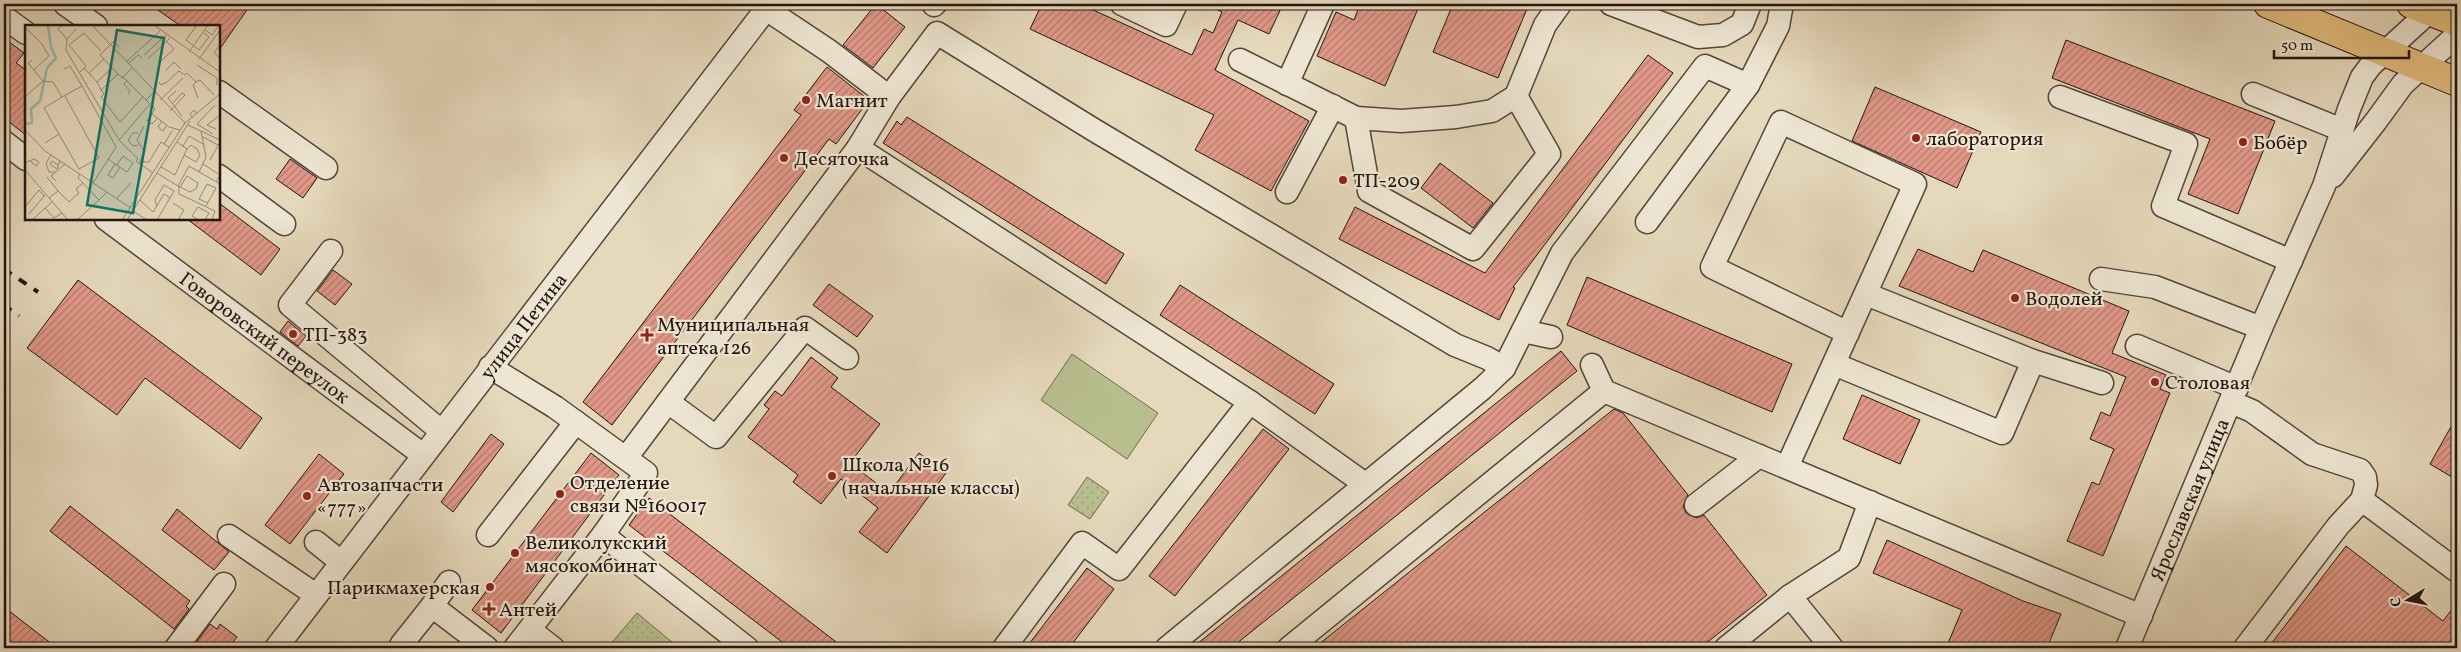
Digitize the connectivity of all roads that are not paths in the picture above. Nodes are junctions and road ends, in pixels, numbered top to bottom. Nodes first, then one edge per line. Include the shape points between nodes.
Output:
1 (65, 4) edge
2 (1122, 4) edge
3 (1176, 4) edge
4 (1323, 4) edge
5 (1560, 4) edge
6 (1611, 4) edge
7 (1750, 4) edge
8 (1782, 4) edge
9 (2268, 4) edge
10 (2325, 4) edge
11 (768, 6) edge
12 (2426, 6) edge
13 (4, 16) edge
14 (2300, 17) junction
15 (2457, 22) edge
16 (95, 25) edge
17 (25, 32) edge
18 (2457, 35) edge
19 (2384, 52) junction
20 (1240, 60) dead end
21 (2420, 67) junction
22 (2457, 82) edge
23 (1287, 84) junction
24 (1748, 85) junction
25 (220, 93) edge
26 (2253, 94) dead end
27 (1516, 96) junction
28 (889, 97) junction
29 (2060, 97) dead end
30 (1333, 106) junction
31 (1356, 118) junction
32 (2342, 130) junction
33 (4, 142) edge
34 (858, 148) junction
35 (25, 158) edge
36 (326, 168) dead end
37 (220, 177) edge
38 (2324, 186) junction
39 (1287, 192) dead end
40 (107, 220) edge
41 (1647, 222) dead end
42 (284, 224) dead end
43 (331, 251) dead end
44 (2291, 261) junction
45 (2101, 279) dead end
46 (1866, 294) junction
47 (2261, 328) junction
48 (1523, 331) junction
49 (1848, 333) junction
50 (1551, 338) dead end
51 (2137, 346) dead end
52 (847, 358) dead end
53 (2033, 361) junction
54 (1834, 364) junction
55 (1592, 365) dead end
56 (490, 367) junction
57 (1504, 368) junction
58 (2102, 382) dead end
59 (1604, 391) junction
60 (2234, 395) junction
61 (668, 402) junction
62 (1250, 402) junction
63 (576, 422) junction
64 (440, 431) junction
65 (422, 455) junction
66 (1759, 456) junction
67 (626, 458) junction
68 (1787, 467) junction
69 (1365, 484) junction
70 (2362, 500) junction
71 (1870, 502) junction
72 (1696, 504) dead end
73 (488, 535) dead end
74 (603, 535) junction
75 (230, 536) dead end
76 (316, 542) dead end
77 (341, 562) junction
78 (2457, 571) edge
79 (450, 582) dead end
80 (224, 584) dead end
81 (316, 595) junction
82 (1790, 596) junction
83 (432, 606) junction
84 (2140, 616) junction
85 (530, 630) junction
86 (401, 645) dead end
87 (176, 648) edge
88 (276, 648) edge
89 (487, 648) edge
90 (516, 648) edge
91 (553, 648) edge
92 (747, 648) edge
93 (1004, 648) edge
94 (1167, 648) edge
95 (1289, 648) edge
96 (1726, 648) edge
97 (1832, 648) edge
98 (2127, 648) edge
99 (2245, 648) edge

1 - 16 street
2 - 3 street via 1166,25
4 - 23 street
5 - 27 street via 1545,25
6 - 7 street via 1698,37 1723,35 1742,24
8 - 24 street via 1778,26
9 - 14 main road
10 - 14 main road
11 - 28 street
11 - 56 street, улица Петина
12 - 15 main road
12 - 19 street, Ярославская улица
13 - 17 street
14 - 19 main road
18 - 21 street, Ярославская улица
19 - 21 main road
19 - 32 street, Ярославская улица via 2362,77
20 - 23 street
21 - 22 main road
21 - 38 street, Ярославская улица via 2402,84
23 - 30 street
24 - 41 street
24 - 48 street via 1705,66 1562,253
25 - 36 street
26 - 32 street
27 - 31 street via 1492,111 1456,117 1400,121
27 - 31 street via 1549,154 1473,249 1369,191
28 - 34 street
28 - 57 street via 937,33 1455,345
29 - 44 street via 2186,144 2163,206
30 - 31 street
30 - 39 street
32 - 38 street, Ярославская улица
33 - 35 street
34 - 61 street
34 - 62 street
37 - 42 street
38 - 44 street, Ярославская улица
40 - 65 street, Говоровский переулок
43 - 64 street via 290,305
44 - 47 street, Ярославская улица
45 - 47 street via 2155,286
46 - 49 street
46 - 49 street via 1916,184 1781,122 1712,267
46 - 53 street
47 - 60 street, Ярославская улица
48 - 50 street
48 - 57 street
49 - 54 street
51 - 60 street
52 - 61 street via 805,328 716,437
53 - 54 street via 2002,433
53 - 58 street
54 - 68 street
55 - 59 street
56 - 63 street
56 - 64 street, улица Петина
57 - 69 street
59 - 66 street
59 - 95 street
60 - 70 street via 2312,454 2360,470 2366,485
60 - 84 street, Ярославская улица
61 - 67 street
62 - 69 street
62 - 93 street via 1119,569 1082,544
63 - 67 street
63 - 73 street
64 - 65 street, улица Петина
65 - 77 street, улица Петина
66 - 68 street
66 - 72 street
67 - 74 street via 646,473
68 - 71 street
69 - 94 street
70 - 78 street
70 - 99 street via 2338,526
71 - 82 street via 1850,558
71 - 84 street
74 - 85 street
74 - 92 street
75 - 81 street
76 - 77 street
77 - 81 street, улица Петина
79 - 83 street
80 - 87 street
81 - 88 street, улица Петина
82 - 96 street
82 - 97 street
83 - 86 street
83 - 89 street
84 - 98 street, Ярославская улица
85 - 90 street
85 - 91 street

